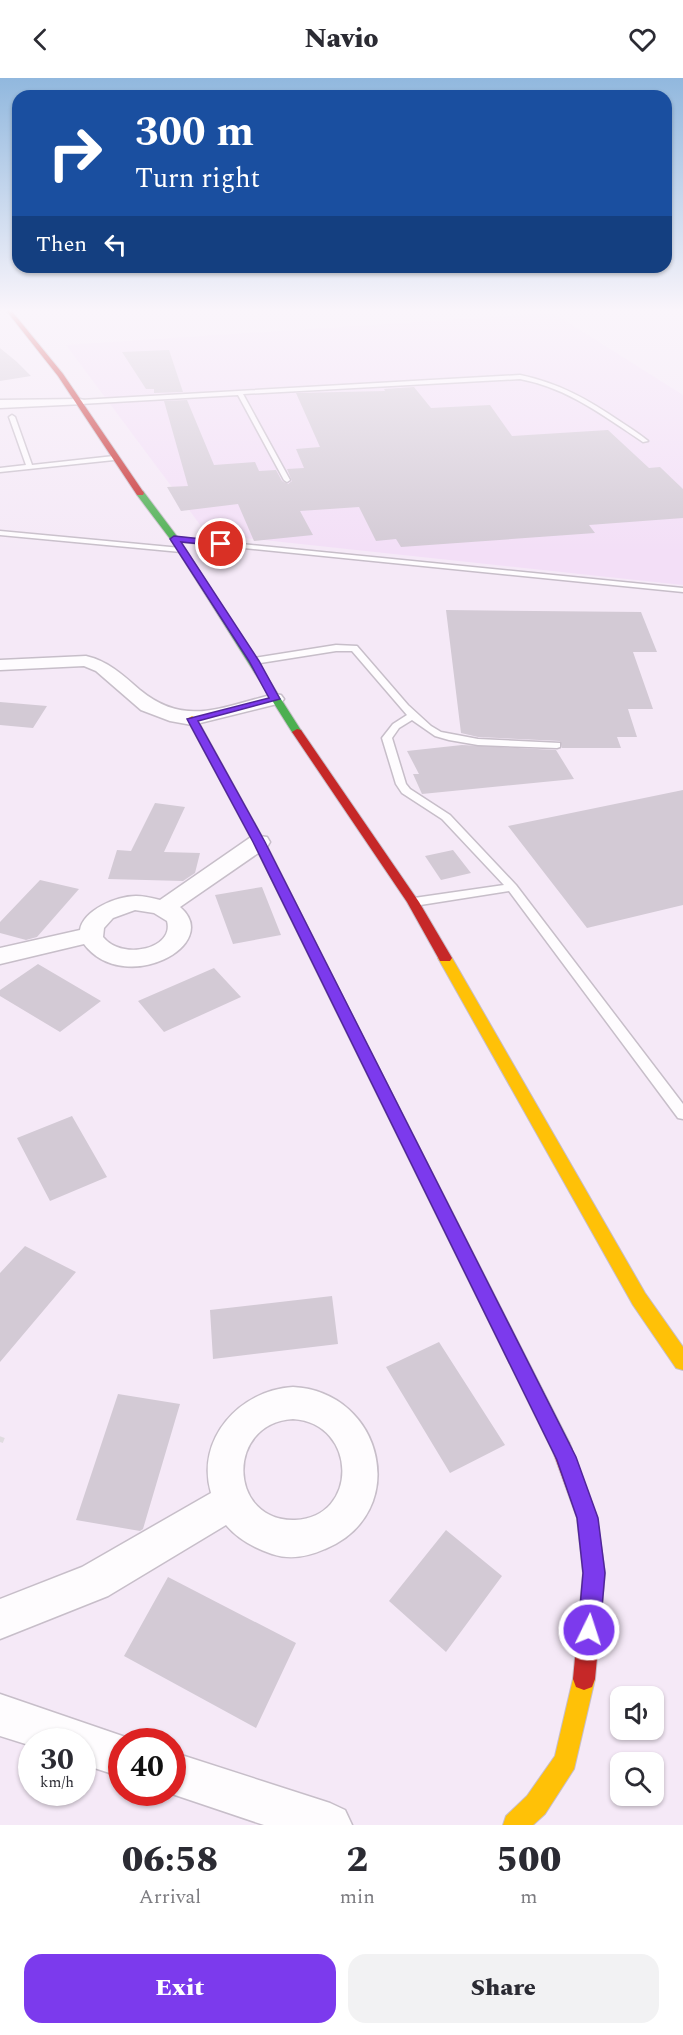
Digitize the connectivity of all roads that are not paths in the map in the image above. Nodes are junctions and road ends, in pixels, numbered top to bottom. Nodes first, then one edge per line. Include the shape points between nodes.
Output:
1 (72, 391) edge
2 (265, 391) edge
3 (569, 391) edge
4 (239, 392) junction
5 (80, 402) junction
6 (0, 404) edge
7 (12, 417) dead end
8 (645, 441) dead end
9 (114, 458) junction
10 (30, 467) junction
11 (0, 470) edge
12 (287, 480) dead end
13 (0, 533) edge
14 (178, 544) junction
15 (683, 590) edge
16 (254, 661) junction
17 (0, 665) edge
18 (275, 699) junction
19 (413, 715) junction
20 (192, 719) junction
21 (557, 745) dead end
22 (259, 842) junction
23 (512, 887) junction
24 (412, 902) junction
25 (165, 907) junction
26 (90, 935) junction
27 (0, 956) edge
28 (683, 1114) edge
29 (683, 1362) edge
30 (230, 1502) dead end
31 (0, 1619) edge
32 (0, 1715) edge
33 (39, 1728) edge
34 (186, 1778) edge
35 (330, 1825) edge
36 (515, 1825) edge

1 - 5 main road
2 - 4 lane
3 - 8 lane
4 - 5 lane
4 - 12 lane
5 - 6 street
5 - 9 main road
7 - 10 lane
9 - 10 lane
9 - 14 main road
10 - 11 lane
13 - 14 lane
14 - 15 lane
14 - 16 main road
16 - 18 main road
16 - 19 lane via 354,648
17 - 20 street via 86,661 102,667 148,706
18 - 20 street
18 - 24 main road
19 - 21 lane via 437,734 458,739
19 - 23 lane via 396,726 387,738 401,784 446,817
20 - 22 main road
22 - 25 street
22 - 36 main road via 566,1457 587,1518 594,1573 586,1669 566,1761 536,1805
23 - 24 lane
23 - 28 lane
24 - 29 main road via 639,1299
25 - 26 street via 150,903 116,907 93,924
25 - 26 street via 180,925 178,936 155,954 120,959 94,946
26 - 27 street
30 - 31 street via 94,1582
32 - 33 street
34 - 35 street

